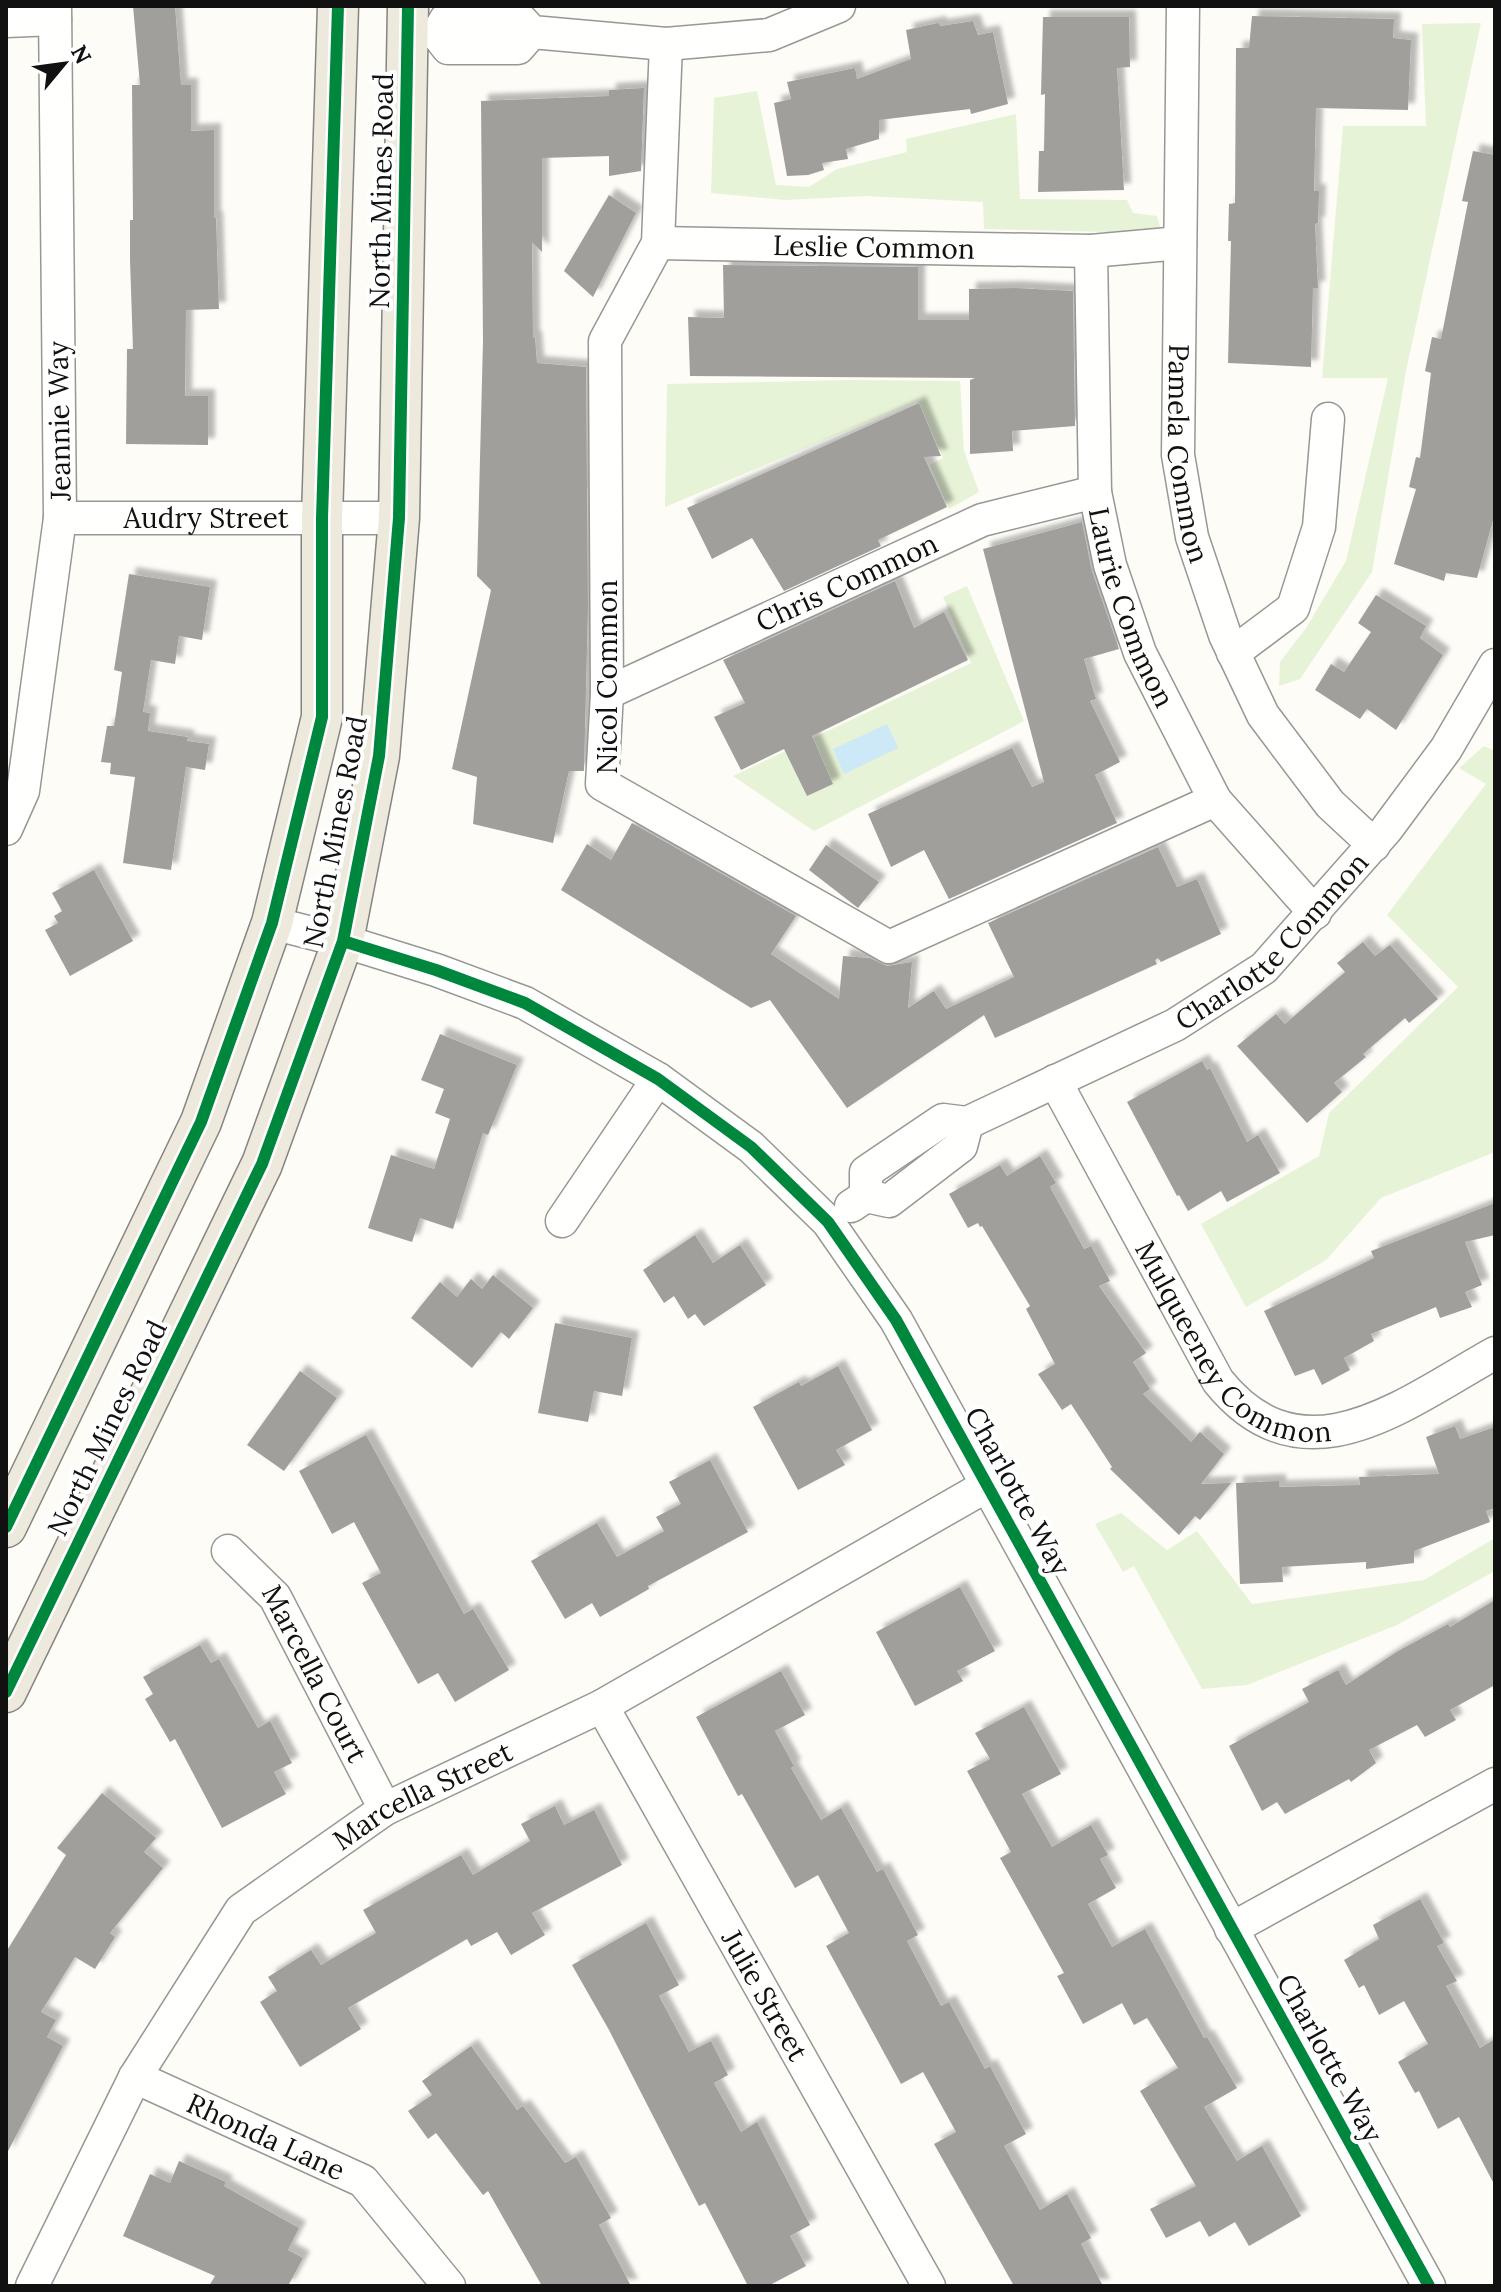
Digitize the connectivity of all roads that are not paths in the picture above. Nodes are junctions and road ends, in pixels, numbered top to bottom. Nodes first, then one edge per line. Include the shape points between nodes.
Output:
1 (338, 6) edge
2 (839, 6) edge
3 (1183, 6) edge
4 (55, 13) edge
5 (6, 21) edge
6 (417, 25) edge
7 (666, 44) junction
8 (658, 243) junction
9 (1180, 243) junction
10 (1091, 251) junction
11 (1328, 419) dead end
12 (1095, 492) junction
13 (60, 518) junction
14 (322, 518) junction
15 (399, 518) junction
16 (1233, 653) junction
17 (1495, 665) edge
18 (607, 693) junction
19 (1486, 706) edge
20 (1215, 800) junction
21 (6, 829) edge
22 (1374, 845) junction
23 (1315, 913) junction
24 (272, 923) junction
25 (343, 941) junction
26 (658, 1079) junction
27 (1055, 1081) junction
28 (562, 1221) dead end
29 (828, 1222) junction
30 (1495, 1353) edge
31 (988, 1485) junction
32 (6, 1527) edge
33 (228, 1551) dead end
34 (6, 1692) edge
35 (602, 1706) junction
36 (1495, 1784) edge
37 (385, 1809) junction
38 (1231, 1929) junction
39 (135, 2077) junction
40 (32, 2286) edge
41 (449, 2286) edge
42 (929, 2286) edge
43 (1429, 2286) edge

1 - 14 main road, North Mines Road
2 - 7 street via 769,35
3 - 9 street, Pamela Common
4 - 5 street
4 - 13 street, Jeannie Way
6 - 7 street via 446,19 520,19 532,32
6 - 15 main road, North Mines Road
7 - 8 street, Nicol Common
8 - 10 street, Leslie Common
8 - 18 street, Nicol Common via 605,341
9 - 10 street, Leslie Common
9 - 16 street, Pamela Common via 1178,455 1192,537
10 - 12 street, Laurie Common
11 - 16 street via 1319,527 1293,608
12 - 18 street, Chris Common via 982,520
12 - 20 street, Laurie Common via 1110,565 1140,653
13 - 14 street, Audry Street
13 - 21 street, Jeannie Way via 23,791
14 - 15 street, Audry Street
14 - 24 main road, North Mines Road via 322,717
15 - 25 main road, North Mines Road via 379,756
16 - 22 street, Pamela Common via 1263,715 1330,804
17 - 19 street, Charlotte Common
18 - 20 street, Nicol Common via 602,784 889,947
19 - 22 street, Charlotte Common via 1446,749
20 - 23 street, Laurie Common
22 - 23 street, Charlotte Common
23 - 27 street, Charlotte Common via 1264,968 1175,1025
24 - 25 street, Charlotte Way
24 - 32 main road, North Mines Road via 201,1122
25 - 26 street, Charlotte Way via 525,1003
25 - 34 main road, North Mines Road via 262,1164
26 - 28 street
26 - 29 street, Charlotte Way via 751,1147
27 - 29 street, Charlotte Common via 967,1123 943,1120 866,1172 866,1196
27 - 30 street, Mulqueeney Common via 1218,1381 1235,1403 1298,1433 1329,1432 1367,1424
29 - 31 street, Charlotte Way via 896,1320
31 - 35 street, Marcella Street
31 - 38 street, Charlotte Way
33 - 37 street, Marcella Court via 275,1597
35 - 37 street, Marcella Street
35 - 42 street, Julie Street
36 - 38 street
37 - 39 street, Marcella Street via 241,1910
38 - 43 street, Charlotte Way
39 - 40 street, Marcella Street
39 - 41 street, Rhonda Lane via 363,2181

